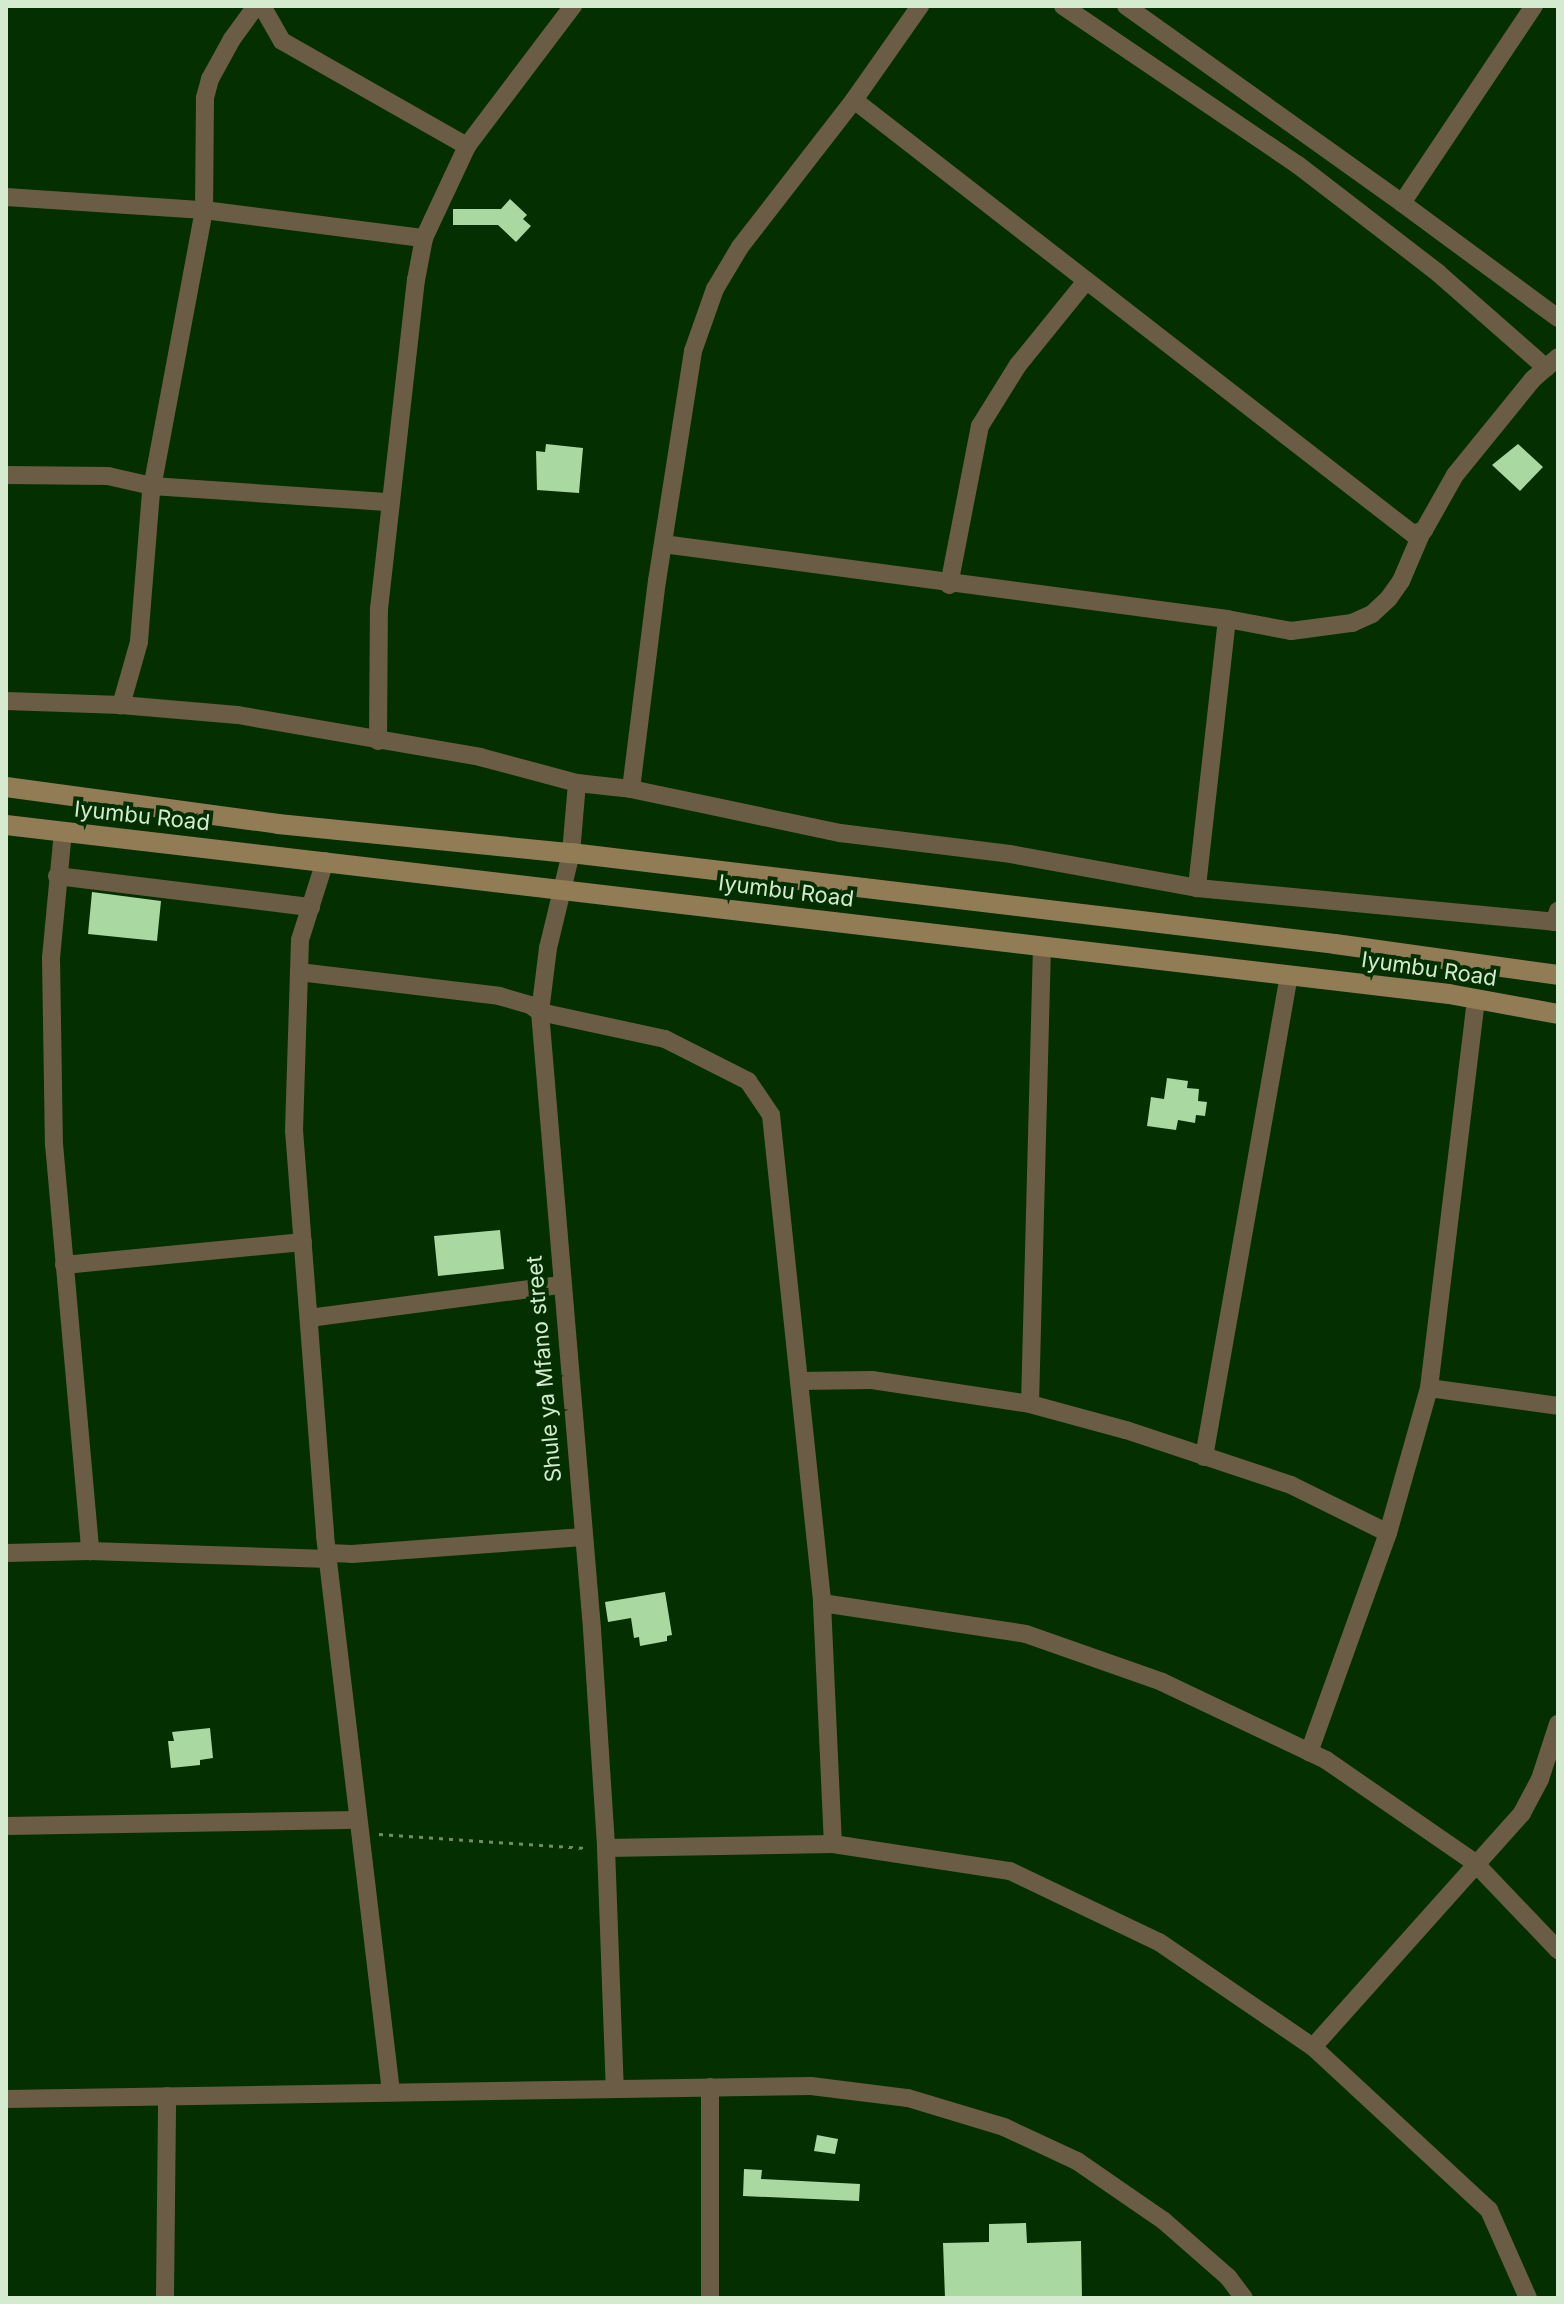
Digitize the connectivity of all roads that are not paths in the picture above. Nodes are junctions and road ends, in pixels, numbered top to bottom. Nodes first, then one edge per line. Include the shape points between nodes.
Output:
1 (256, 6) edge
2 (262, 6) edge
3 (573, 6) edge
4 (920, 6) edge
5 (1063, 6) edge
6 (1126, 6) edge
7 (1534, 6) edge
8 (854, 100) junction
9 (467, 146) junction
10 (6, 197) edge
11 (1402, 203) junction
12 (204, 210) junction
13 (424, 238) junction
14 (1086, 281) junction
15 (1558, 318) edge
16 (1552, 363) edge
17 (6, 475) edge
18 (152, 486) junction
19 (389, 502) junction
20 (1422, 532) junction
21 (663, 544) junction
22 (949, 585) junction
23 (1227, 619) junction
24 (6, 701) edge
25 (121, 705) junction
26 (378, 741) junction
27 (577, 783) junction
28 (6, 787) edge
29 (631, 789) junction
30 (6, 825) edge
31 (63, 831) junction
32 (571, 853) junction
33 (325, 861) junction
34 (57, 876) junction
35 (1197, 888) junction
36 (565, 889) junction
37 (311, 907) junction
38 (1557, 919) edge
39 (1042, 946) junction
40 (299, 972) junction
41 (1558, 975) edge
42 (1289, 976) junction
43 (1476, 999) junction
44 (540, 1012) junction
45 (1558, 1014) edge
46 (303, 1242) junction
47 (64, 1265) junction
48 (561, 1285) junction
49 (309, 1318) junction
50 (799, 1381) junction
51 (1429, 1388) junction
52 (1030, 1404) junction
53 (1558, 1406) edge
54 (1204, 1457) junction
55 (1388, 1533) junction
56 (583, 1537) junction
57 (90, 1551) junction
58 (6, 1553) edge
59 (327, 1556) junction
60 (822, 1603) junction
61 (1558, 1724) edge
62 (1309, 1752) junction
63 (357, 1820) junction
64 (6, 1826) edge
65 (833, 1844) junction
66 (606, 1848) junction
67 (1474, 1862) junction
68 (1558, 1950) edge
69 (1313, 2047) junction
70 (710, 2087) junction
71 (615, 2089) junction
72 (391, 2092) junction
73 (167, 2096) junction
74 (6, 2099) edge
75 (165, 2298) edge
76 (710, 2298) edge
77 (1244, 2298) edge
78 (1528, 2298) edge

1 - 12 street via 232,39 205,98
2 - 9 street via 282,41
3 - 9 street
4 - 8 street
5 - 16 street via 1298,165
6 - 11 street
7 - 11 street
8 - 14 street
8 - 21 street via 740,247 715,289 693,351
9 - 13 street
10 - 12 street
11 - 15 street
12 - 13 street
12 - 18 street
13 - 19 street
14 - 20 street via 1412,534
14 - 22 street via 1018,365 980,426
16 - 20 street via 1455,475
17 - 18 street via 108,476
18 - 19 street
18 - 25 street via 139,642
19 - 26 street via 379,609
20 - 23 street via 1389,598 1352,623 1291,631
21 - 22 street
21 - 29 street
22 - 23 street
23 - 35 street
24 - 25 street
25 - 26 street via 238,715
26 - 27 street via 480,757
27 - 29 street
27 - 32 street, Shule ya Mfano street
28 - 32 main road, Iyumbu Road via 278,824
29 - 35 street via 840,833 1010,854
30 - 31 main road, Iyumbu Road
31 - 33 main road, Iyumbu Road
31 - 34 street
32 - 36 street, Shule ya Mfano street
32 - 41 main road, Iyumbu Road
33 - 36 main road, Iyumbu Road
33 - 37 street
34 - 37 street
34 - 47 street via 51,958 54,1144
35 - 38 street
36 - 39 main road, Iyumbu Road
36 - 44 street, Shule ya Mfano street via 548,948
37 - 40 street via 300,940
39 - 42 main road, Iyumbu Road
39 - 52 street
40 - 44 street via 499,996
40 - 46 street via 294,1130
42 - 43 main road, Iyumbu Road
42 - 54 street
43 - 45 main road, Iyumbu Road
43 - 51 street
44 - 48 street, Shule ya Mfano street
44 - 50 street via 665,1039 748,1081 771,1115
46 - 47 street
46 - 49 street
47 - 57 street
48 - 49 street
48 - 56 street, Shule ya Mfano street
49 - 59 street
50 - 52 street via 872,1380
50 - 60 street
51 - 53 street
51 - 55 street
52 - 54 street
54 - 55 street via 1291,1485
55 - 62 street
56 - 59 street
56 - 66 street, Shule ya Mfano street
57 - 58 street
57 - 59 street
59 - 63 street
60 - 62 street via 1026,1634 1162,1682
60 - 65 street
61 - 67 street via 1522,1813
62 - 67 street
63 - 64 street
63 - 72 street
65 - 66 street
65 - 69 street via 1010,1871 1159,1942
66 - 71 street, Shule ya Mfano street
67 - 68 street
67 - 69 street
69 - 78 street via 1489,2210
70 - 71 street
70 - 76 street
70 - 77 street via 811,2086 908,2098 1004,2127 1077,2161 1164,2221 1228,2277
71 - 72 street
72 - 73 street
73 - 74 street
73 - 75 street

